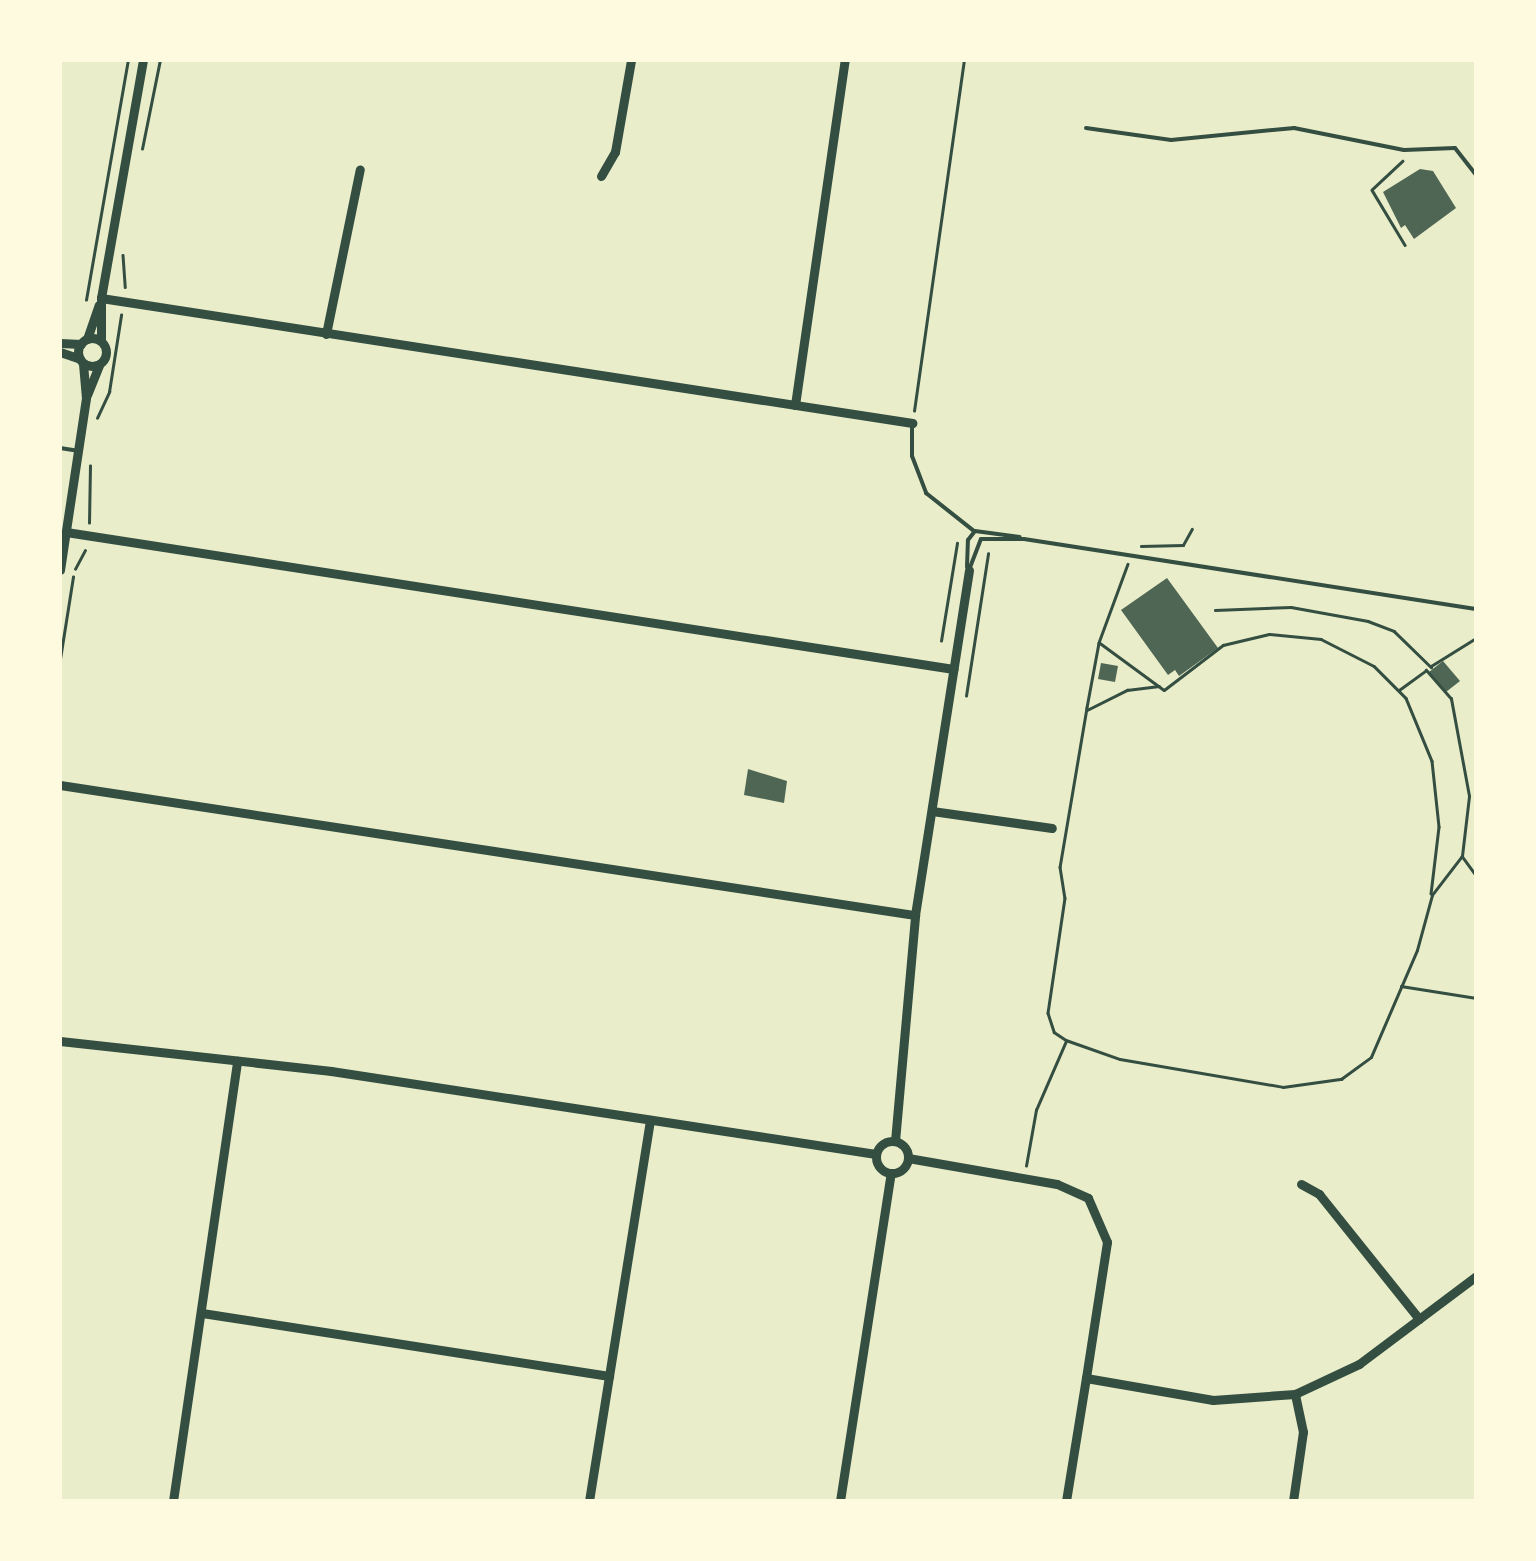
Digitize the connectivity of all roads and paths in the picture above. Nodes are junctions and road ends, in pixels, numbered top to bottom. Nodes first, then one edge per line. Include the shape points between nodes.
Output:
1 (128, 60) edge
2 (143, 60) edge
3 (630, 60) edge
4 (845, 60) edge
5 (964, 60) edge
6 (1086, 128) dead end
7 (1404, 150) junction
8 (360, 168) dead end
9 (1476, 175) edge
10 (601, 176) dead end
11 (1405, 245) dead end
12 (101, 298) junction
13 (84, 314) dead end
14 (326, 334) junction
15 (84, 341) junction
16 (101, 341) junction
17 (60, 344) edge
18 (60, 352) edge
19 (81, 361) junction
20 (99, 365) junction
21 (86, 398) junction
22 (795, 405) junction
23 (912, 422) junction
24 (60, 448) edge
25 (78, 451) junction
26 (1192, 529) dead end
27 (974, 531) junction
28 (66, 532) junction
29 (1024, 539) junction
30 (989, 545) dead end
31 (1183, 545) junction
32 (1132, 556) junction
33 (1184, 556) dead end
34 (1127, 566) junction
35 (1145, 569) dead end
36 (60, 570) edge
37 (968, 570) junction
38 (1476, 609) edge
39 (1215, 610) dead end
40 (1476, 638) edge
41 (1099, 642) junction
42 (1431, 667) junction
43 (954, 668) junction
44 (1426, 670) junction
45 (1159, 686) junction
46 (1399, 690) junction
47 (966, 696) dead end
48 (1086, 711) junction
49 (60, 785) edge
50 (932, 812) junction
51 (1052, 828) dead end
52 (1462, 856) junction
53 (1476, 876) edge
54 (1432, 895) junction
55 (915, 915) junction
56 (1400, 986) junction
57 (1476, 998) edge
58 (64, 1040) edge
59 (1066, 1040) junction
60 (237, 1061) junction
61 (650, 1120) junction
62 (894, 1141) junction
63 (876, 1154) junction
64 (908, 1158) junction
65 (891, 1173) junction
66 (1024, 1178) junction
67 (1301, 1184) dead end
68 (1476, 1276) edge
69 (202, 1313) junction
70 (1419, 1319) junction
71 (608, 1376) junction
72 (1086, 1378) junction
73 (1295, 1394) junction
74 (172, 1501) edge
75 (589, 1501) edge
76 (840, 1501) edge
77 (1066, 1501) edge
78 (1293, 1501) edge

1 - 13 path
2 - 12 street
3 - 10 street via 615,152
4 - 22 street
5 - 23 path
6 - 7 lane via 1172,140 1294,128
7 - 9 lane via 1455,148
7 - 11 path via 1402,164 1372,190
8 - 14 street
12 - 14 street
12 - 15 street
12 - 16 street
14 - 22 street
15 - 16 street
15 - 17 street
15 - 19 street
16 - 20 street via 107,354
18 - 19 street
19 - 20 street
19 - 21 street
20 - 21 street
21 - 25 street
22 - 23 street
23 - 27 lane via 912,456 922,486 942,511
24 - 25 lane
25 - 28 street
26 - 31 path
27 - 29 lane
27 - 37 lane
28 - 36 street
28 - 43 street
29 - 32 lane
29 - 37 lane via 978,542
30 - 47 path
31 - 32 path via 1145,541
31 - 33 path
32 - 34 path
32 - 38 lane
34 - 35 path
34 - 41 path
37 - 43 street
39 - 42 path via 1291,607 1368,621 1394,631
40 - 42 path
41 - 45 path
41 - 48 path
42 - 44 path
43 - 50 street
44 - 46 path
44 - 52 path via 1450,699 1470,796
45 - 46 path via 1164,690 1223,645 1269,634 1340,645
45 - 48 path via 1116,694
46 - 54 path via 1418,722 1436,782
48 - 59 path via 1060,867 1065,898 1048,1012 1054,1032
49 - 55 street
50 - 51 street
50 - 55 street
52 - 53 path
52 - 54 path
54 - 56 path
55 - 62 street
56 - 57 path
56 - 59 path via 1361,1068 1307,1086 1243,1084 1120,1059
58 - 60 street
59 - 66 path via 1036,1110
60 - 61 street
60 - 69 street
61 - 63 street
61 - 71 street
62 - 63 street
62 - 64 street
63 - 65 street via 879,1166
64 - 65 street
64 - 66 street
65 - 76 street
66 - 72 street via 1074,1188 1104,1224
67 - 70 street via 1318,1194
68 - 70 street
69 - 71 street
69 - 74 street
70 - 73 street via 1360,1364
71 - 75 street
72 - 73 street via 1213,1400
72 - 77 street
73 - 78 street via 1302,1432

